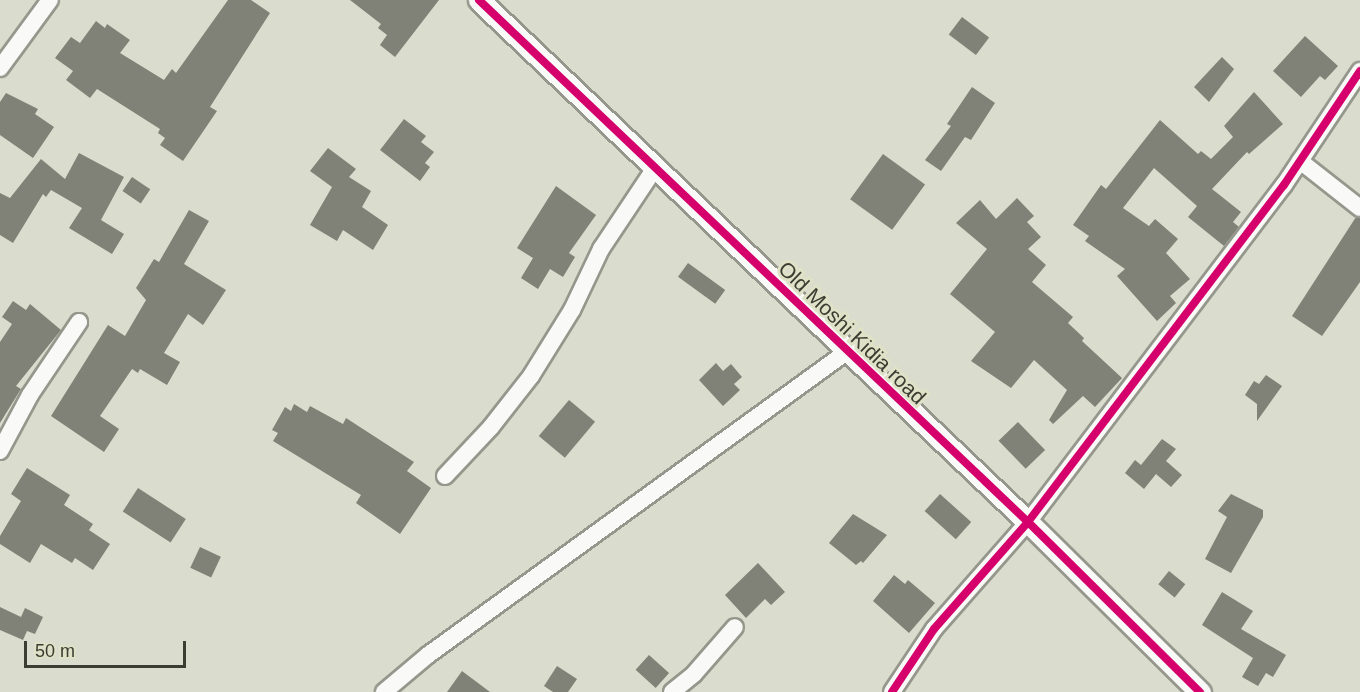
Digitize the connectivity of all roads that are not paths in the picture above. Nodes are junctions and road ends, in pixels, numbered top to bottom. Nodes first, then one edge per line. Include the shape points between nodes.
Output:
1 (50, 0) edge
2 (479, 0) edge
3 (0, 68) edge
4 (1360, 71) edge
5 (1300, 161) junction
6 (655, 168) junction
7 (1360, 208) edge
8 (79, 322) dead end
9 (845, 353) junction
10 (0, 451) edge
11 (445, 476) dead end
12 (1028, 522) junction
13 (735, 627) dead end
14 (384, 692) edge
15 (672, 692) edge
16 (892, 692) edge
17 (1200, 692) edge

1 - 3 street
2 - 6 street, Old Moshi Kidia road
4 - 5 street
5 - 7 street
5 - 12 street
6 - 9 street, Old Moshi Kidia road
6 - 11 street via 601,249 572,310 531,376
8 - 10 street via 30,395
9 - 12 street, Old Moshi Kidia road
9 - 14 street via 428,655
12 - 16 street via 934,629
12 - 17 street, Old Moshi Kidia road
13 - 15 street via 694,674

